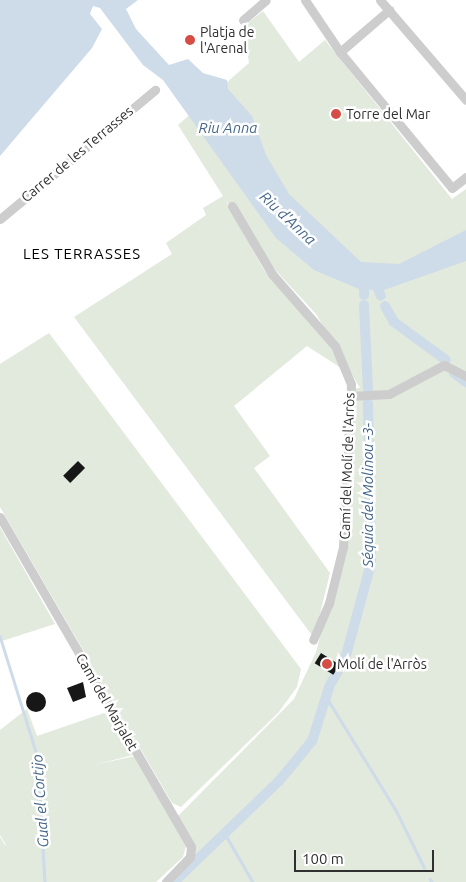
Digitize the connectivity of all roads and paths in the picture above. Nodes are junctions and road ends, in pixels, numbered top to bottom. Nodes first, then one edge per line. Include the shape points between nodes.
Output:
1 (266, 0) edge
2 (305, 0) edge
3 (380, 0) edge
4 (389, 6) edge
5 (243, 20) dead end
6 (340, 52) junction
7 (154, 90) dead end
8 (466, 100) edge
9 (466, 177) edge
10 (232, 206) dead end
11 (0, 218) edge
12 (466, 376) edge
13 (350, 396) junction
14 (0, 517) edge
15 (313, 640) dead end
16 (166, 882) edge

1 - 5 street
2 - 6 street
3 - 4 street
4 - 6 street
4 - 8 street
6 - 9 street via 452,188
7 - 11 street, Carrer de les Terrasses
10 - 13 street, Camí del Molí de l'Arròs via 272,274 335,346 349,380
12 - 13 street via 444,365 389,394
13 - 15 street, Camí del Molí de l'Arròs via 345,538 329,603
14 - 16 street, Camí del Marjalet via 191,847 190,857

